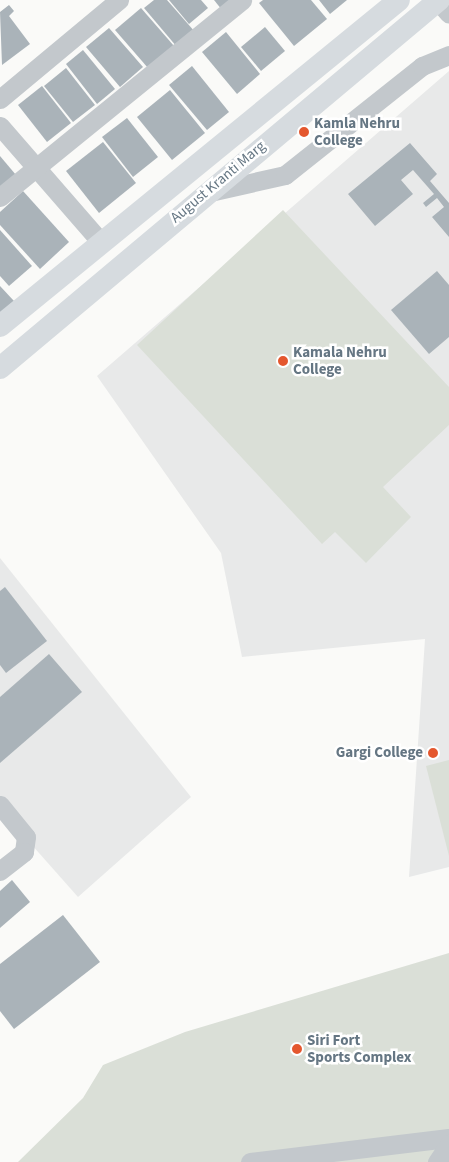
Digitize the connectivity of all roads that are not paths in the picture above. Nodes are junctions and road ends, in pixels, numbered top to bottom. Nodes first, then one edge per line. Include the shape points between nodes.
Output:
1 (119, 0) edge
2 (242, 0) edge
3 (399, 0) edge
4 (441, 4) edge
5 (97, 7) edge
6 (449, 55) edge
7 (0, 99) edge
8 (0, 126) edge
9 (35, 166) junction
10 (206, 192) junction
11 (0, 197) edge
12 (102, 242) junction
13 (0, 326) edge
14 (0, 368) edge
15 (0, 805) edge
16 (0, 871) edge
17 (449, 1138) edge
18 (449, 1144) edge
19 (250, 1162) edge
20 (437, 1162) edge

1 - 5 street
2 - 9 street
3 - 12 main road, August Kranti Marg
4 - 10 main road, August Kranti Marg
5 - 7 street
6 - 10 street via 422,66 285,175
8 - 9 street
9 - 11 street
9 - 12 street
10 - 14 main road, August Kranti Marg
12 - 13 main road, August Kranti Marg
15 - 16 street via 26,837 24,852
17 - 19 street
18 - 20 street

